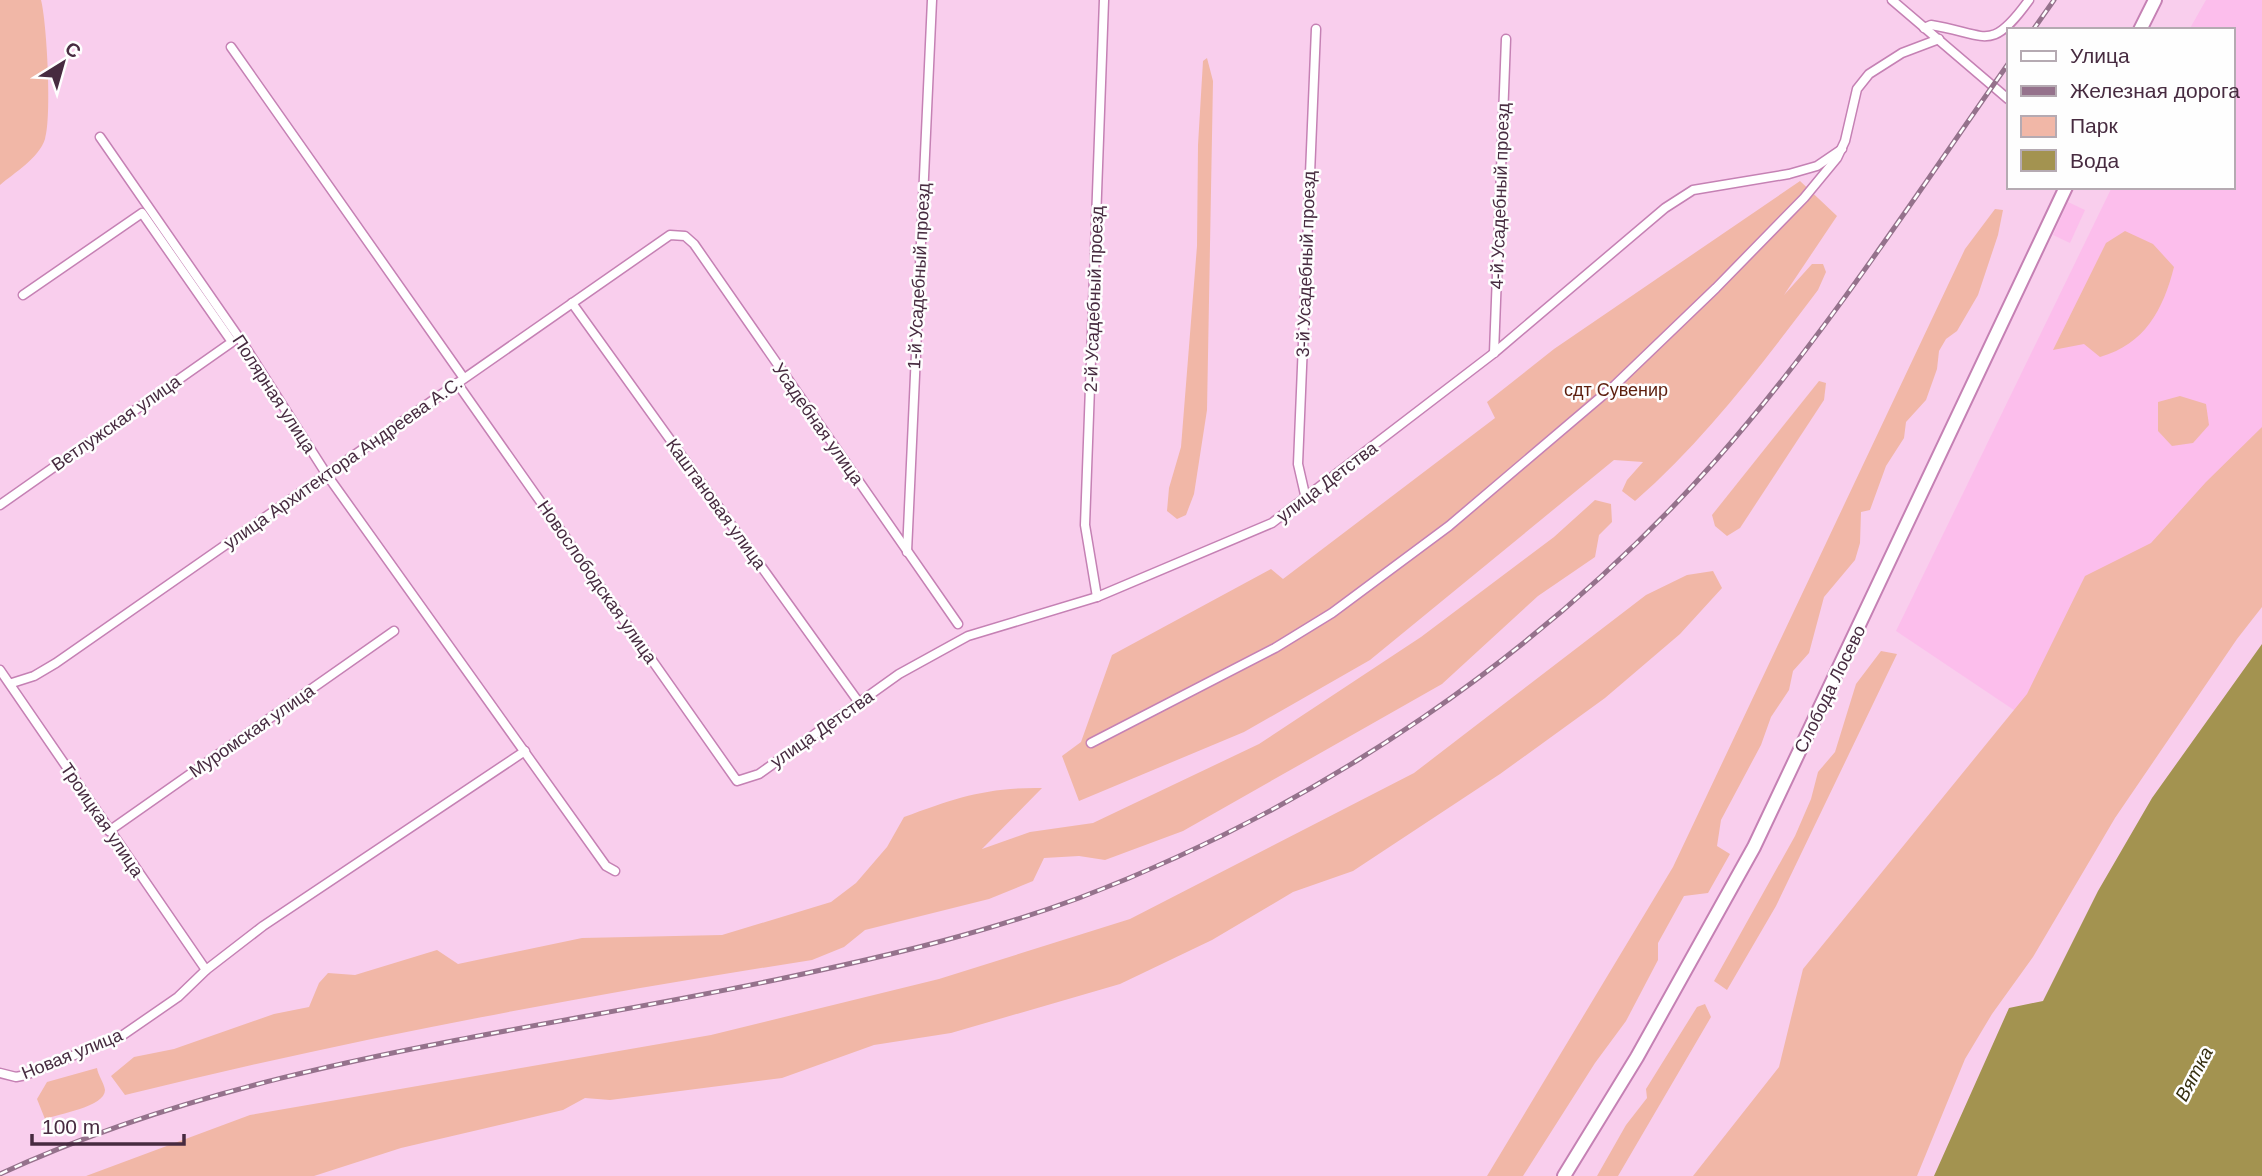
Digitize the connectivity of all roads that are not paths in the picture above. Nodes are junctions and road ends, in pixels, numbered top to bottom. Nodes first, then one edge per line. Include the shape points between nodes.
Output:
1 (932, 0) edge
2 (1104, 0) edge
3 (1892, 0) edge
4 (2029, 0) edge
5 (2155, 0) edge
6 (2141, 28) edge
7 (1316, 29) dead end
8 (1924, 29) junction
9 (1506, 39) dead end
10 (1939, 39) junction
11 (231, 47) dead end
12 (2007, 98) edge
13 (100, 137) dead end
14 (1842, 149) junction
15 (2065, 189) edge
16 (670, 235) joint
17 (23, 295) dead end
18 (572, 303) junction
19 (232, 342) joint
20 (1494, 353) junction
21 (460, 380) junction
22 (327, 475) junction
23 (1306, 499) junction
24 (0, 505) edge
25 (907, 552) junction
26 (1097, 597) junction
27 (958, 624) dead end
28 (394, 631) dead end
29 (0, 670) edge
30 (12, 683) junction
31 (860, 704) junction
32 (1091, 743) dead end
33 (525, 751) junction
34 (737, 781) joint
35 (109, 831) junction
36 (615, 871) dead end
37 (206, 970) junction
38 (0, 1073) edge
39 (1564, 1176) edge

1 - 25 street, 1-й Усадебный проезд
2 - 26 street, 2-й Усадебный проезд via 1085,525
3 - 8 street
4 - 8 street via 2003,33 1970,36 1931,25
5 - 6 main road
7 - 23 street, 3-й Усадебный проезд via 1298,464
8 - 10 street
9 - 20 street, 4-й Усадебный проезд
10 - 12 street
10 - 14 street via 1902,53 1869,74 1857,89
11 - 21 street, Новослободская улица
13 - 22 street, Полярная улица via 244,345
14 - 20 street, улица Детства via 1817,166 1789,174 1693,190 1665,208
14 - 32 street via 1828,172 1716,288 1605,393 1449,526 1332,613 1275,648
15 - 39 main road, Слобода Лосево via 1754,847 1637,1057
16 - 18 street, улица Архитектора Андреева А.С.
16 - 25 street, Усадебная улица via 685,236 694,244
17 - 19 street, Полярная улица via 142,213
18 - 21 street, улица Архитектора Андреева А.С.
18 - 31 street, Каштановая улица
19 - 24 street, Ветлужская улица
20 - 23 street, улица Детства
21 - 22 street, улица Архитектора Андреева А.С.
21 - 34 street, Новослободская улица
22 - 30 street, улица Архитектора Андреева А.С. via 56,663
22 - 33 street, Полярная улица
23 - 26 street, улица Детства via 1272,523
25 - 27 street, Усадебная улица
26 - 31 street, улица Детства via 968,636 900,674
28 - 35 street, Муромская улица
29 - 30 street, Троицкая улица
30 - 35 street, Троицкая улица
31 - 34 street, улица Детства via 759,774
33 - 36 street, Полярная улица via 606,866
33 - 37 street via 263,926
35 - 37 street, Троицкая улица
37 - 38 street, Новая улица via 178,997 123,1035 26,1075

